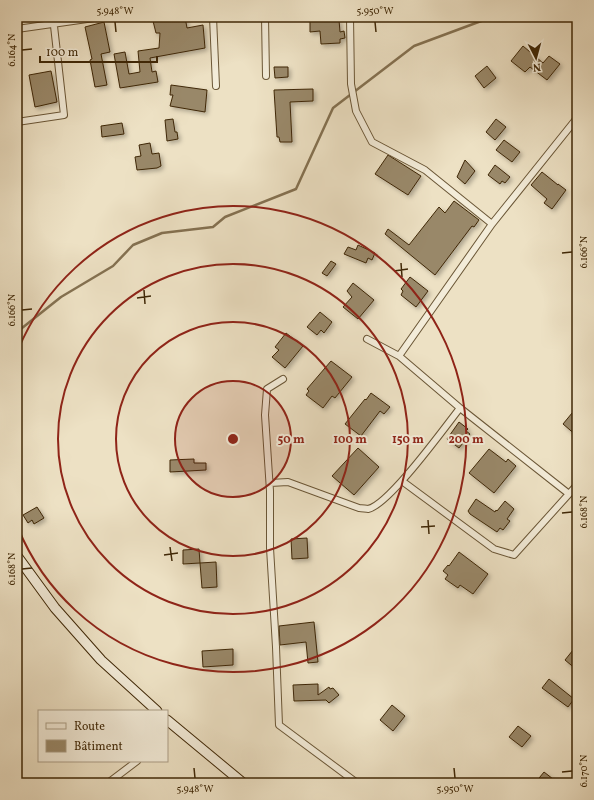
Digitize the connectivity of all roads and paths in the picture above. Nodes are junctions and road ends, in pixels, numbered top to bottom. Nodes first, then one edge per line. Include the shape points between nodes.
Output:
1 (53, 17) edge
2 (101, 17) edge
3 (213, 17) edge
4 (265, 17) edge
5 (350, 17) edge
6 (53, 25) junction
7 (17, 29) edge
8 (266, 76) dead end
9 (216, 86) dead end
10 (577, 118) edge
11 (17, 122) edge
12 (492, 224) junction
13 (367, 339) dead end
14 (399, 356) junction
15 (283, 378) dead end
16 (460, 408) junction
17 (402, 481) junction
18 (270, 483) junction
19 (577, 485) edge
20 (569, 494) junction
21 (17, 556) edge
22 (156, 710) edge
23 (168, 722) edge
24 (136, 762) edge
25 (108, 783) edge
26 (243, 783) edge
27 (357, 783) edge

1 - 6 street
2 - 6 street
3 - 9 street
4 - 8 street
5 - 12 street via 351,84 356,111 372,142 425,170
6 - 7 street
6 - 11 street via 64,115
10 - 12 street
12 - 14 street
13 - 14 street
14 - 16 street
15 - 18 street via 267,389 265,415
16 - 17 street
16 - 20 street
17 - 18 street via 369,509 359,508 288,482
17 - 20 street via 494,549 514,555
18 - 27 street via 270,548 279,725
19 - 20 street
21 - 22 main road via 60,614 101,660
23 - 26 main road
24 - 25 street

